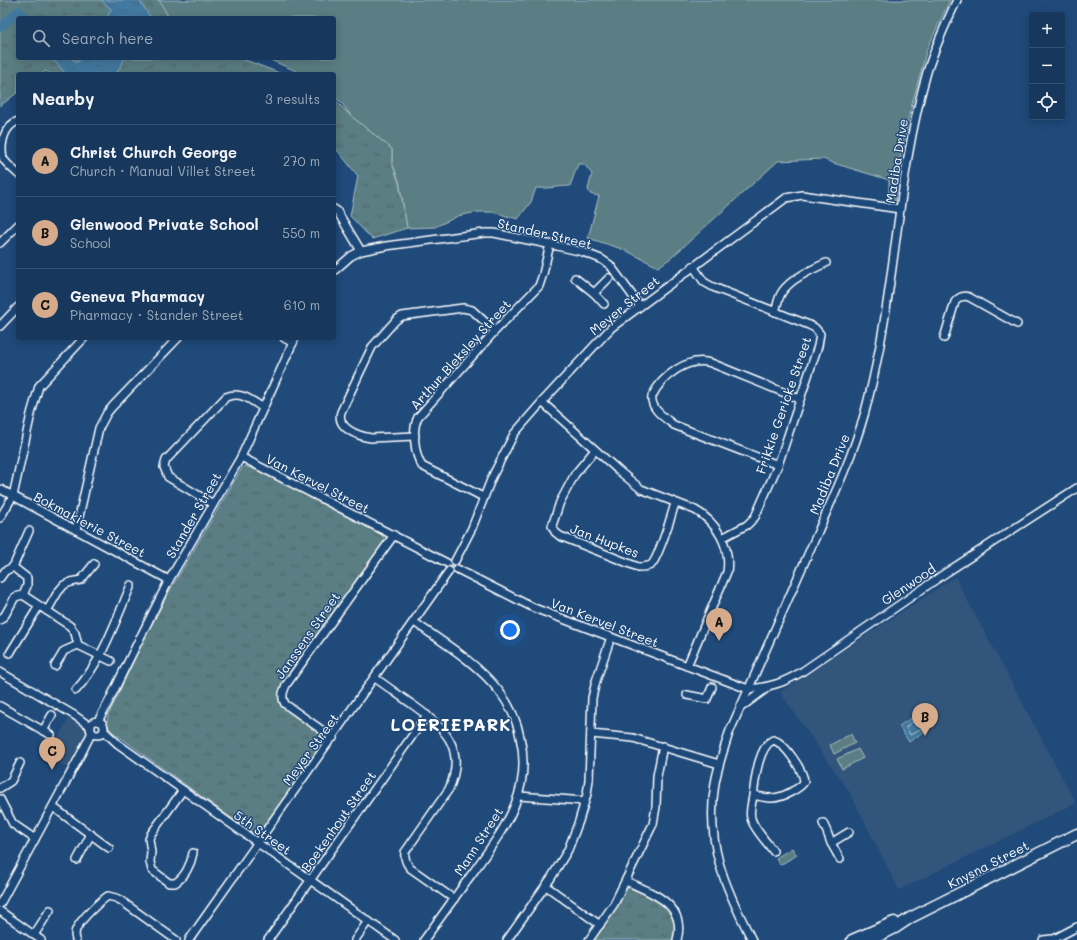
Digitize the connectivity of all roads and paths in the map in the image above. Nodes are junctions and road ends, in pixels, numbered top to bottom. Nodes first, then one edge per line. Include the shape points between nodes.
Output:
1 (957, 0) edge
2 (16, 122) edge
3 (16, 172) edge
4 (900, 209) junction
5 (336, 210) edge
6 (16, 227) edge
7 (0, 243) edge
8 (550, 244) junction
9 (361, 251) junction
10 (826, 263) dead end
11 (693, 266) junction
12 (336, 269) edge
13 (576, 278) dead end
14 (609, 278) dead end
15 (594, 293) junction
16 (604, 304) dead end
17 (640, 306) junction
18 (16, 309) edge
19 (775, 312) junction
20 (1017, 324) dead end
21 (0, 326) edge
22 (495, 331) junction
23 (944, 338) dead end
24 (82, 340) edge
25 (176, 340) edge
26 (294, 341) edge
27 (800, 399) junction
28 (542, 402) junction
29 (263, 408) junction
30 (415, 436) junction
31 (595, 450) junction
32 (241, 457) junction
33 (778, 465) junction
34 (1077, 488) edge
35 (0, 489) edge
36 (14, 496) junction
37 (483, 497) junction
38 (675, 503) junction
39 (213, 504) junction
40 (0, 518) edge
41 (76, 530) junction
42 (29, 531) dead end
43 (394, 535) junction
44 (722, 538) junction
45 (455, 561) junction
46 (447, 563) junction
47 (94, 564) dead end
48 (13, 567) junction
49 (457, 569) junction
50 (450, 571) junction
51 (0, 578) edge
52 (169, 580) junction
53 (131, 585) dead end
54 (23, 595) junction
55 (39, 606) junction
56 (47, 611) junction
57 (0, 620) edge
58 (414, 622) junction
59 (611, 637) junction
60 (78, 645) junction
61 (10, 652) dead end
62 (100, 656) junction
63 (111, 661) dead end
64 (55, 666) dead end
65 (687, 666) junction
66 (0, 672) edge
67 (375, 678) junction
68 (712, 687) dead end
69 (769, 687) junction
70 (748, 689) junction
71 (76, 690) dead end
72 (687, 695) dead end
73 (0, 706) edge
74 (740, 708) junction
75 (52, 715) dead end
76 (427, 715) junction
77 (97, 728) junction
78 (43, 731) junction
79 (591, 734) junction
80 (51, 735) dead end
81 (333, 738) junction
82 (663, 746) junction
83 (20, 763) dead end
84 (719, 764) junction
85 (0, 788) edge
86 (183, 790) junction
87 (753, 795) junction
88 (519, 796) junction
89 (0, 799) edge
90 (585, 802) junction
91 (53, 807) junction
92 (823, 823) dead end
93 (850, 832) dead end
94 (91, 834) junction
95 (1077, 834) edge
96 (35, 840) junction
97 (258, 843) junction
98 (831, 843) junction
99 (109, 848) dead end
100 (773, 851) dead end
101 (193, 853) dead end
102 (840, 859) dead end
103 (77, 860) dead end
104 (310, 880) junction
105 (626, 881) junction
106 (546, 886) junction
107 (454, 899) junction
108 (0, 904) edge
109 (50, 910) dead end
110 (0, 912) edge
111 (910, 918) junction
112 (368, 921) junction
113 (600, 925) junction
114 (1077, 927) edge
115 (34, 935) junction
116 (76, 937) edge
117 (41, 940) edge
118 (176, 940) edge
119 (189, 940) edge
120 (268, 940) edge
121 (355, 940) edge
122 (395, 940) edge
123 (424, 940) edge
124 (507, 940) edge
125 (589, 940) edge
126 (677, 940) edge
127 (752, 940) edge
128 (852, 940) edge
129 (872, 940) edge
130 (1043, 940) edge
131 (1052, 940) edge

1 - 4 street, Madiba Drive via 928,70 915,120
2 - 3 street via 6,131 1,148 5,162
4 - 11 street, Meyer Street via 802,195 791,196
4 - 70 street, Madiba Drive via 880,346 868,403 831,502
5 - 9 street
6 - 7 street
8 - 9 street, Stander Street via 489,232
8 - 17 street, Stander Street via 606,261
8 - 22 street, Arthur Bleksley Street via 539,286
9 - 12 street, Stander Street
10 - 19 street via 787,286 780,296
11 - 17 street, Meyer Street
11 - 19 street, Frikkie Gericke Street via 704,282
13 - 15 street
14 - 15 street
15 - 16 street
17 - 28 street, Meyer Street via 602,336
18 - 21 street
19 - 27 street, Frikkie Gericke Street via 816,328 820,334
20 - 23 street via 969,297 962,296 955,302
22 - 30 street, Arthur Bleksley Street via 418,417
22 - 30 street via 470,309 455,309 399,318 372,347 341,412 341,423 365,437
24 - 36 street via 39,386
25 - 41 street via 113,406 102,421
26 - 29 street, Stander Street
27 - 33 street, Frikkie Gericke Street
27 - 33 street via 702,361 680,368 660,384 652,396 653,406 674,424
28 - 31 street
28 - 37 street, Meyer Street via 514,434
29 - 32 street, Stander Street
29 - 39 street via 242,395 226,397 166,460 164,468 168,477
30 - 37 street, Arthur Bleksley Street via 417,455 422,466
31 - 38 street via 642,489
31 - 38 street, Jan Hupkes via 575,474 560,502 552,526 560,536 645,567 656,557
32 - 39 street, Stander Street
32 - 43 street, Van Kervel Street
33 - 44 street, Frikkie Gericke Street via 752,522
34 - 69 street, Glenwood via 818,661 794,676
35 - 36 street, Bokmakierie Street
36 - 40 street
36 - 41 street, Bokmakierie Street
37 - 45 street, Meyer Street via 469,534
38 - 44 street via 703,514
39 - 52 street, Stander Street
41 - 52 street, Bokmakierie Street
42 - 48 street
43 - 46 street, Van Kervel Street
43 - 81 street, Janssens Street via 283,691 285,704
44 - 65 street via 727,556 727,572
45 - 46 street
45 - 49 street
46 - 50 street via 447,569
47 - 56 street via 81,580 63,586
48 - 51 street
48 - 54 street via 26,577 27,586
49 - 50 street via 455,572
49 - 59 street, Van Kervel Street via 534,608
50 - 58 street, Meyer Street
52 - 77 street, Stander Street
53 - 62 street
54 - 55 street
54 - 57 street via 15,596
55 - 56 street
55 - 61 street
56 - 60 street via 72,627
58 - 67 street, Meyer Street
58 - 88 street, Mann Street via 476,667 499,690 509,706 524,751
59 - 65 street, Van Kervel Street
59 - 79 street via 594,689
60 - 62 street
60 - 64 street via 64,651
62 - 63 street
62 - 71 street
65 - 70 street, Van Kervel Street
66 - 77 street
67 - 76 street
67 - 81 street, Meyer Street
68 - 72 street via 706,700
69 - 70 street, Glenwood
69 - 74 street
70 - 74 street, Madiba Drive
73 - 78 street
74 - 84 street, Madiba Drive
75 - 78 street
76 - 104 street, Boekenhout Street
76 - 107 street via 452,744 456,769 449,788 404,857 410,868
77 - 86 street, 5th Street
77 - 91 street, Stander Street
78 - 80 street
79 - 82 street via 628,737
79 - 90 street via 589,780
81 - 97 street, Meyer Street
82 - 84 street
82 - 105 street via 657,776 653,824
83 - 85 street via 11,781
84 - 127 street, Madiba Drive via 712,805 716,850 724,879
86 - 97 street, 5th Street
86 - 101 street via 151,834 150,866 168,883 175,883 188,868
87 - 87 street via 759,762 767,744 776,740 803,774 804,782 782,797 768,799
87 - 100 street via 750,814 752,823
88 - 90 street
88 - 107 street, Mann Street via 502,831
89 - 96 street via 13,824
90 - 106 street via 568,850
91 - 94 street
91 - 96 street, Stander Street
92 - 98 street
93 - 98 street
94 - 99 street
94 - 103 street
95 - 111 highway, Knysna Street
96 - 108 street, Stander Street
97 - 104 street, 5th Street
97 - 119 street, Meyer Street
98 - 102 street
104 - 112 street, 5th Street
104 - 120 street, Boekenhout Street
105 - 113 street
105 - 126 street via 668,904 677,918
106 - 113 street
106 - 124 street
107 - 123 street, Mann Street
109 - 115 street
110 - 115 street
111 - 128 highway, Knysna Street via 893,922
111 - 129 highway, Knysna Street
112 - 121 street
112 - 122 street, 5th Street
113 - 125 street
114 - 131 street
115 - 117 street
116 - 118 street via 77,927 100,901 112,896
130 - 131 street

